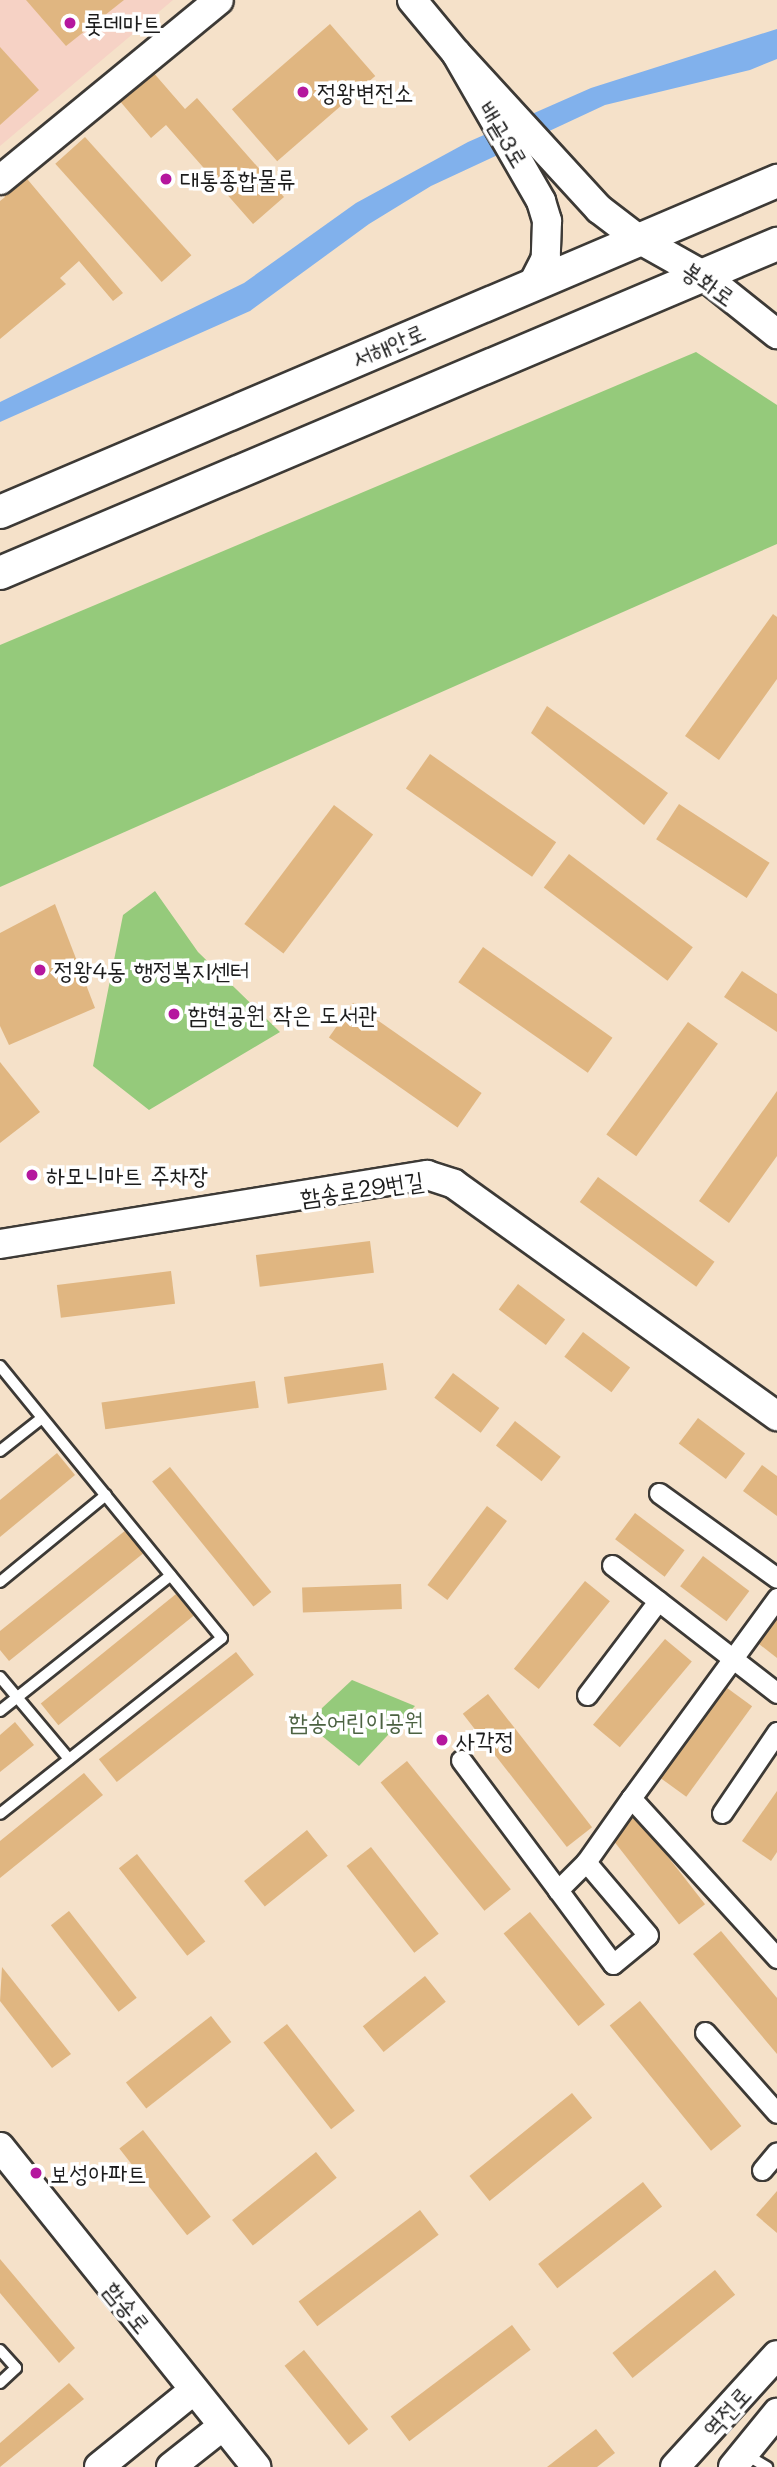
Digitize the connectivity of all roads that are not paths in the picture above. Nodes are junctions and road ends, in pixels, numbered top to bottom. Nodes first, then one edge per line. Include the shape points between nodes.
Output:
1 (219, 0) edge
2 (412, 0) edge
3 (456, 53) junction
4 (0, 180) edge
5 (777, 181) edge
6 (637, 238) junction
7 (777, 244) edge
8 (703, 275) junction
9 (533, 283) junction
10 (777, 334) edge
11 (0, 512) edge
12 (0, 573) edge
13 (0, 1244) edge
14 (0, 1366) edge
15 (777, 1416) edge
16 (42, 1418) junction
17 (0, 1451) edge
18 (659, 1493) dead end
19 (106, 1495) junction
20 (611, 1565) dead end
21 (171, 1575) junction
22 (777, 1578) edge
23 (0, 1582) edge
24 (777, 1598) edge
25 (658, 1601) junction
26 (732, 1658) junction
27 (0, 1677) edge
28 (777, 1693) edge
29 (587, 1695) dead end
30 (17, 1697) junction
31 (0, 1711) edge
32 (777, 1732) edge
33 (69, 1759) junction
34 (461, 1760) dead end
35 (631, 1798) junction
36 (722, 1813) dead end
37 (0, 1814) edge
38 (586, 1862) junction
39 (558, 1890) junction
40 (777, 1958) edge
41 (705, 2032) dead end
42 (777, 2113) edge
43 (0, 2147) edge
44 (777, 2152) edge
45 (762, 2170) dead end
46 (0, 2350) edge
47 (777, 2355) edge
48 (0, 2383) edge
49 (194, 2390) junction
50 (777, 2413) edge
51 (223, 2426) junction
52 (748, 2462) edge
53 (99, 2467) edge
54 (172, 2467) edge
55 (256, 2467) edge
56 (675, 2467) edge

1 - 4 main road
2 - 3 main road, 배곧3로
3 - 6 main road via 599,209
3 - 9 main road, 배곧3로 via 508,141 547,221 546,258
5 - 6 main road, 서해안로
6 - 8 main road, 봉화로
6 - 9 main road, 서해안로
7 - 8 main road
8 - 10 main road, 봉화로
8 - 12 main road
9 - 11 main road, 서해안로
13 - 15 main road, 함송로29번길 via 427,1175 454,1184
14 - 16 lane
16 - 17 lane
16 - 19 lane
18 - 22 street
19 - 21 lane
19 - 23 lane
20 - 25 street
21 - 30 lane
21 - 33 lane via 222,1638
24 - 26 street
25 - 26 street
25 - 29 street
26 - 28 street
26 - 35 street
27 - 30 lane
30 - 31 lane
30 - 33 lane
32 - 36 street
33 - 37 lane
34 - 39 street
35 - 38 street
35 - 40 street
38 - 39 street
38 - 39 street via 648,1935 613,1964
41 - 42 street
43 - 49 main road, 함송로
44 - 45 street
46 - 48 lane via 16,2368
47 - 56 main road, 역전로
49 - 51 main road, 함송로
49 - 53 main road
50 - 52 main road, 역전로
51 - 54 main road
51 - 55 main road, 함송로

